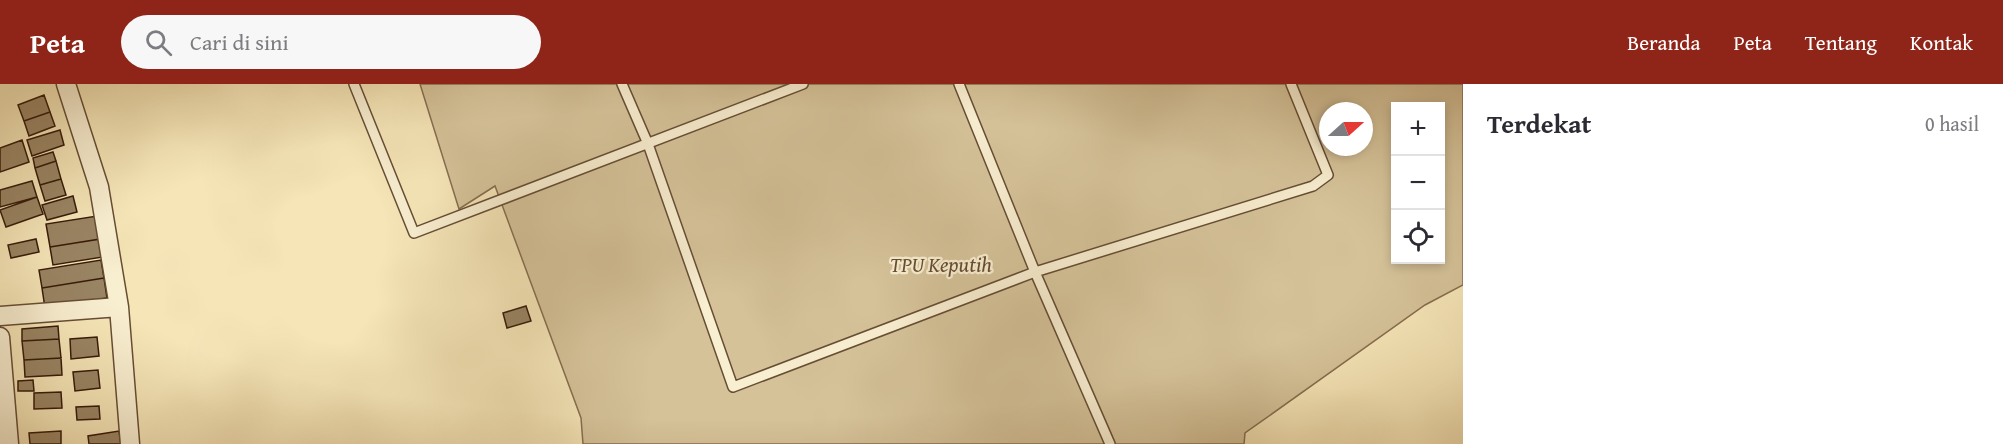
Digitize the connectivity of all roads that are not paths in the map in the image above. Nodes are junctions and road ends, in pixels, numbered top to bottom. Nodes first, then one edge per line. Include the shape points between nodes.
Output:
1 (66, 84) edge
2 (354, 84) edge
3 (622, 84) edge
4 (803, 84) edge
5 (959, 84) edge
6 (1292, 84) edge
7 (648, 144) junction
8 (1035, 272) junction
9 (119, 307) junction
10 (0, 316) edge
11 (0, 337) edge
12 (9, 444) edge
13 (130, 444) edge
14 (1110, 444) edge

1 - 9 street via 99,187
2 - 7 lane via 414,233
3 - 7 lane
4 - 7 lane
5 - 8 lane
6 - 8 lane via 1328,176 1313,186
7 - 8 lane via 733,387
8 - 14 lane
9 - 10 street
9 - 13 street
11 - 12 street

